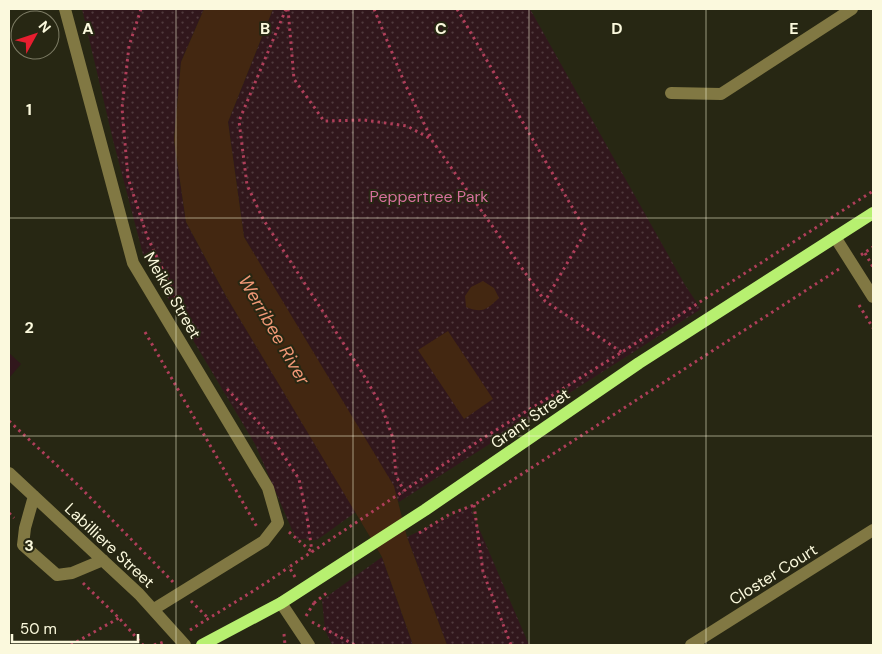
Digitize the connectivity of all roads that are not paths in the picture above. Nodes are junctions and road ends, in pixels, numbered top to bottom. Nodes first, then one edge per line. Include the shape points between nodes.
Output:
1 (65, 9) edge
2 (852, 9) edge
3 (671, 93) dead end
4 (873, 213) edge
5 (835, 237) junction
6 (873, 297) edge
7 (9, 473) edge
8 (34, 496) junction
9 (873, 530) edge
10 (103, 560) junction
11 (281, 603) junction
12 (154, 609) junction
13 (181, 642) edge
14 (202, 645) edge
15 (309, 645) edge
16 (691, 645) edge

1 - 12 street, Meikle Street via 133,263 268,488 278,523 264,541
2 - 3 street via 721,94
4 - 5 main road, Grant Street
5 - 6 street
5 - 11 main road, Grant Street via 639,363 425,510
7 - 8 street, Labilliere Street
8 - 10 street, Labilliere Street
8 - 10 street via 23,545 56,575 72,573
9 - 16 street, Closter Court
10 - 12 street, Labilliere Street
11 - 14 main road, Grant Street
11 - 15 street
12 - 13 street, Labilliere Street

